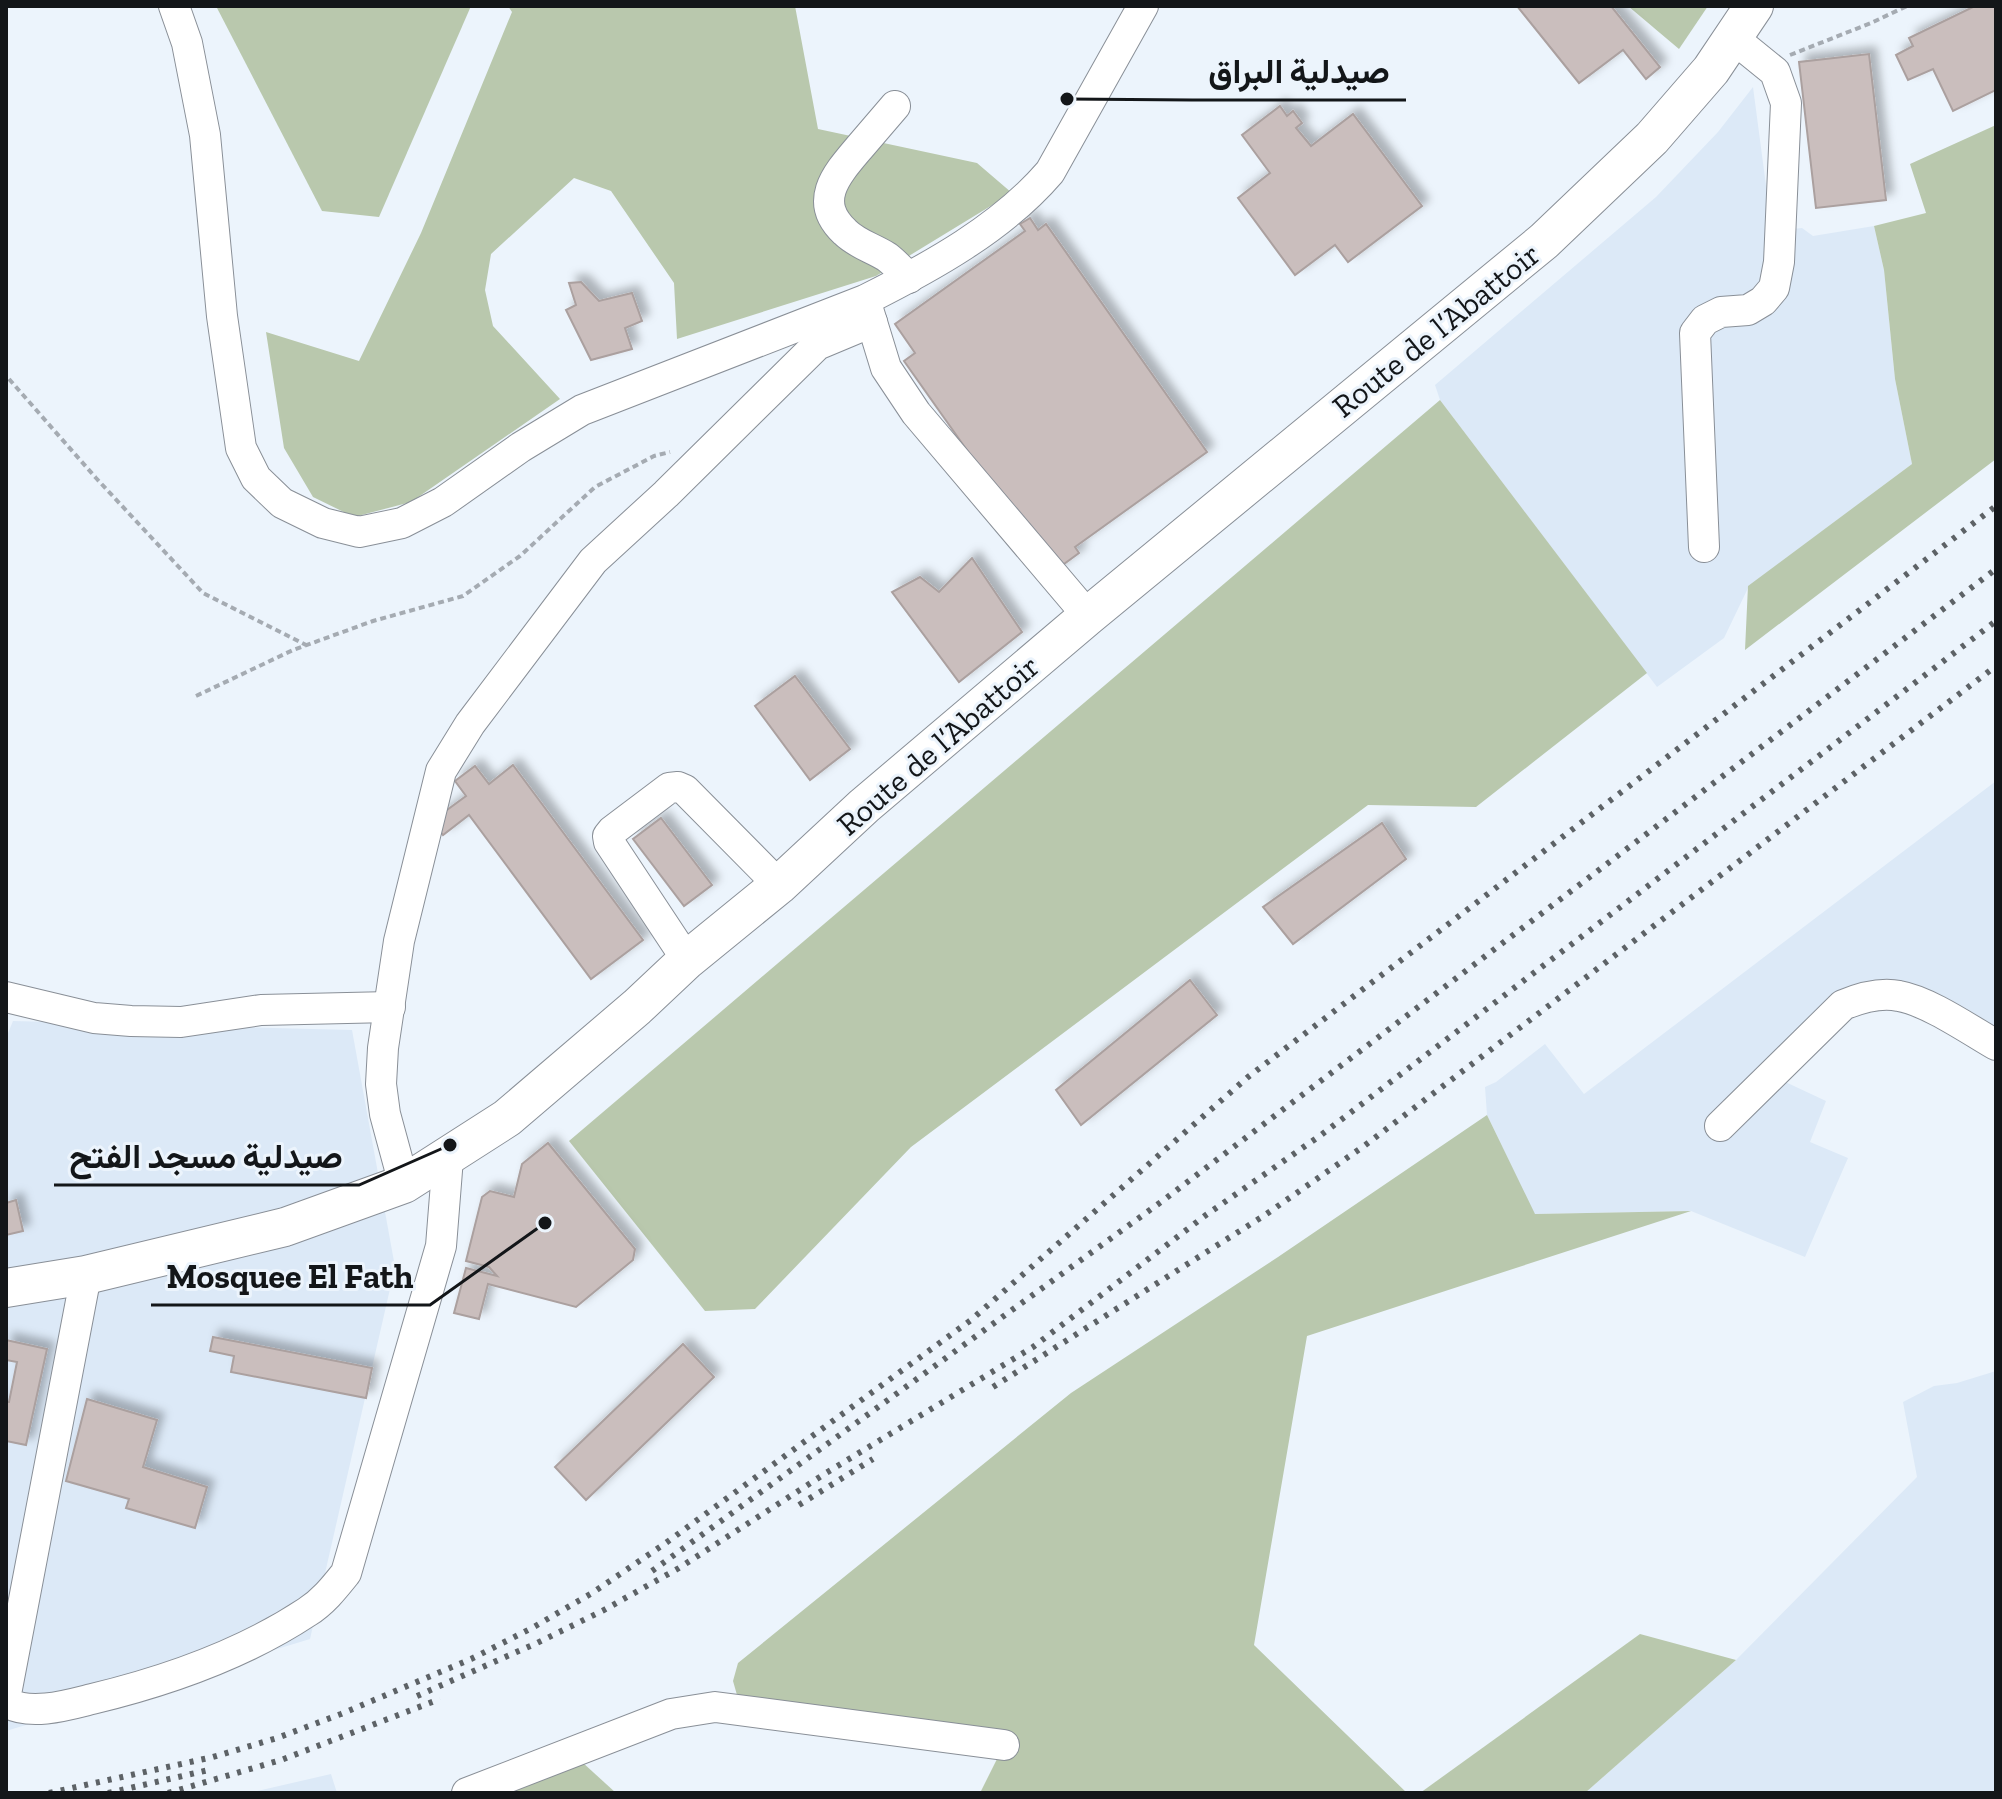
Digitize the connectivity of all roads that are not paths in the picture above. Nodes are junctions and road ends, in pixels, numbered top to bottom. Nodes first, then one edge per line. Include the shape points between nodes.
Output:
1 (174, 6) edge
2 (1143, 6) edge
3 (1754, 6) edge
4 (1733, 38) junction
5 (895, 106) dead end
6 (909, 278) junction
7 (868, 311) junction
8 (1704, 547) dead end
9 (1088, 616) junction
10 (779, 885) junction
11 (687, 960) junction
12 (6, 997) edge
13 (390, 1007) junction
14 (1996, 1045) edge
15 (1720, 1126) dead end
16 (448, 1158) junction
17 (404, 1184) junction
18 (86, 1275) junction
19 (6, 1288) edge
20 (1004, 1745) dead end
21 (467, 1793) edge

1 - 7 street via 205,135 241,448 256,478 282,503 323,523 359,532 402,523 443,502 582,410
2 - 6 street via 1050,172 1032,194
3 - 4 main road, Route de l’Abattoir
4 - 8 street via 1775,72 1786,103 1779,262 1774,288 1763,301 1748,310 1721,312 1695,333
4 - 9 main road, Route de l’Abattoir via 1652,138 1544,241
5 - 6 street via 835,176 829,202 845,233 886,256
6 - 7 street
7 - 9 street via 886,368 916,413
7 - 13 street via 817,345 593,561 470,724 441,771 428,816 399,941
9 - 10 main road, Route de l’Abattoir
10 - 11 main road, Route de l’Abattoir
10 - 11 street via 678,787 669,788 612,831 609,842
11 - 16 main road, Route de l’Abattoir via 507,1118
12 - 13 street via 94,1018 131,1021
13 - 17 street via 381,1084
14 - 15 street via 1900,996 1859,998 1843,1005
16 - 17 main road, Route de l’Abattoir
16 - 18 street via 441,1246 346,1573 330,1594 257,1641 156,1684 63,1706 22,1709 8,1703 6,1694
17 - 18 main road, Route de l’Abattoir via 285,1227
18 - 19 main road, Route de l’Abattoir
20 - 21 street via 715,1707 671,1714

